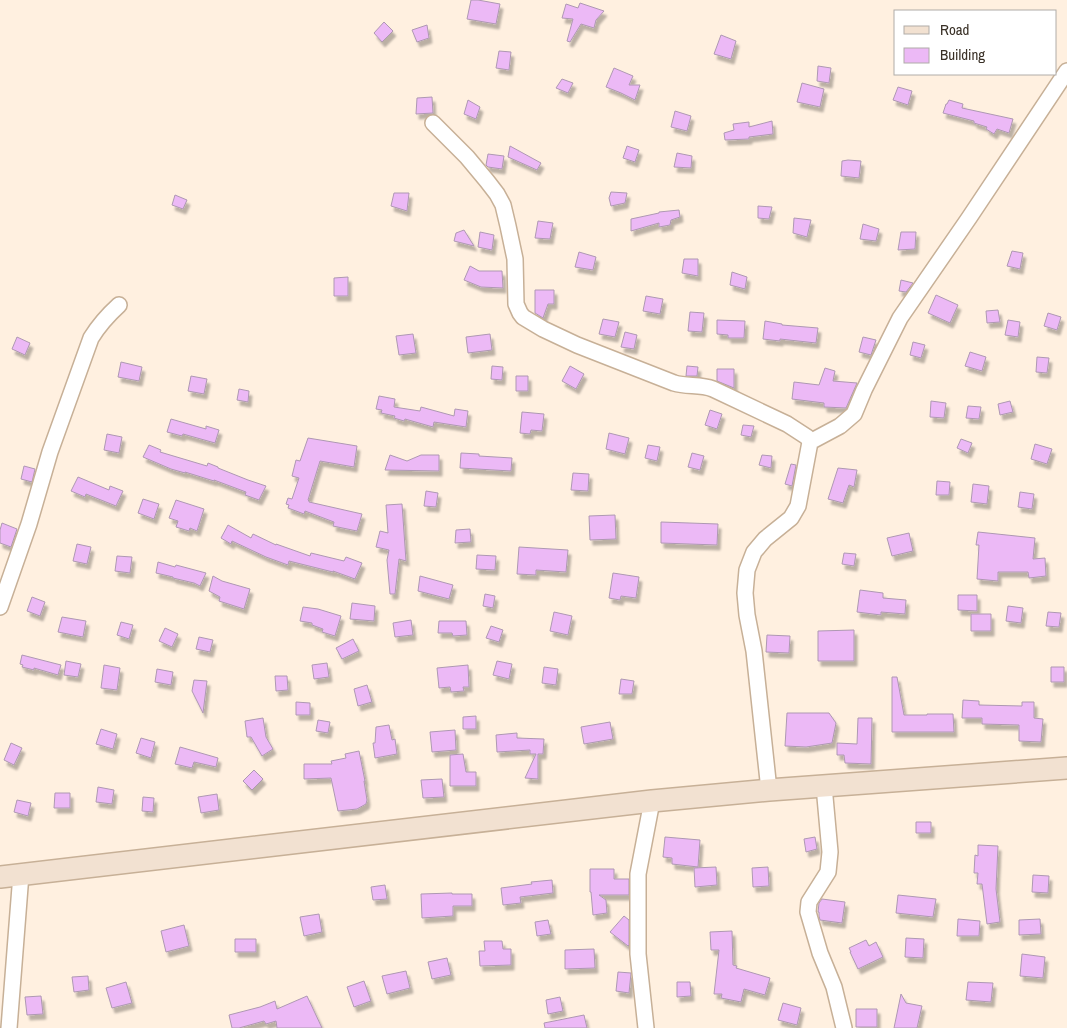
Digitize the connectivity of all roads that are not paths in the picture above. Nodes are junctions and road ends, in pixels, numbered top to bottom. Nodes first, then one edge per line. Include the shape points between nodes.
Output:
1 (1067, 71) edge
2 (433, 123) dead end
3 (119, 304) dead end
4 (810, 442) junction
5 (0, 607) edge
6 (1067, 768) edge
7 (824, 786) junction
8 (769, 790) junction
9 (652, 801) junction
10 (21, 874) junction
11 (0, 877) edge
12 (9, 1028) edge
13 (646, 1028) edge
14 (844, 1028) edge

1 - 4 street via 900,318 854,414 840,426
2 - 4 street via 497,194 515,259 516,304 524,317 577,345 669,381 713,389 787,424
3 - 5 street via 91,338
4 - 8 street via 798,506 791,518 754,552 747,570 745,593
6 - 7 main road
7 - 8 main road
7 - 14 street via 830,852 828,872 809,902 808,912 834,987
8 - 9 main road
9 - 10 main road
9 - 13 street via 638,874 638,954
10 - 11 main road
10 - 12 street

